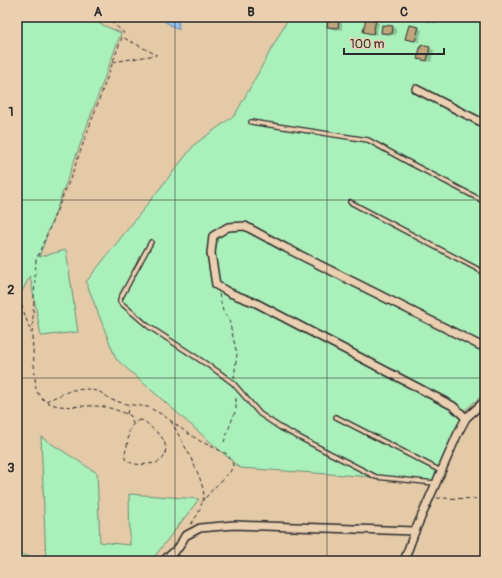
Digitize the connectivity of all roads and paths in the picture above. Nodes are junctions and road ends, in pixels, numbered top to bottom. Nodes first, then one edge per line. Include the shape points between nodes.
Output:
1 (106, 17) edge
2 (122, 37) junction
3 (113, 62) junction
4 (416, 89) dead end
5 (251, 122) dead end
6 (485, 124) edge
7 (350, 202) dead end
8 (485, 202) edge
9 (151, 242) dead end
10 (485, 273) edge
11 (218, 286) junction
12 (17, 292) edge
13 (32, 336) junction
14 (485, 348) edge
15 (233, 383) junction
16 (45, 401) junction
17 (485, 401) edge
18 (130, 405) junction
19 (127, 414) junction
20 (336, 417) dead end
21 (466, 418) junction
22 (171, 421) junction
23 (133, 424) junction
24 (224, 442) dead end
25 (441, 471) junction
26 (435, 483) junction
27 (429, 498) junction
28 (485, 499) edge
29 (202, 502) junction
30 (414, 531) junction
31 (185, 536) junction
32 (166, 559) edge
33 (179, 561) edge
34 (404, 561) edge

1 - 2 path via 124,33
2 - 3 path
2 - 3 path via 157,54
3 - 13 path via 71,177 36,260
4 - 6 street
5 - 8 lane via 368,140
7 - 10 lane
9 - 15 lane via 120,302 148,326
11 - 14 street via 211,253 213,236 228,227 245,226
11 - 15 path via 237,354
11 - 21 street via 256,303 453,406
12 - 13 path
13 - 16 path via 36,390
15 - 24 path via 237,400 236,409
15 - 26 lane via 260,414 369,475 376,478
16 - 18 path via 72,390 84,389 100,392 112,400
16 - 19 path via 58,406 96,406
17 - 21 street
18 - 19 path
18 - 22 path via 152,409
19 - 23 path via 131,416
20 - 25 lane
21 - 25 street
22 - 29 path via 202,482 205,496
22 - 29 path via 200,441 228,455 232,460 230,473
23 - 23 path via 129,430 125,459 135,465 156,463 163,459 166,453 163,438 143,420
25 - 26 street
26 - 27 street
27 - 28 path
27 - 30 street
29 - 31 path
30 - 31 street via 234,525 200,528
30 - 34 street
31 - 32 street via 179,547
32 - 33 street

